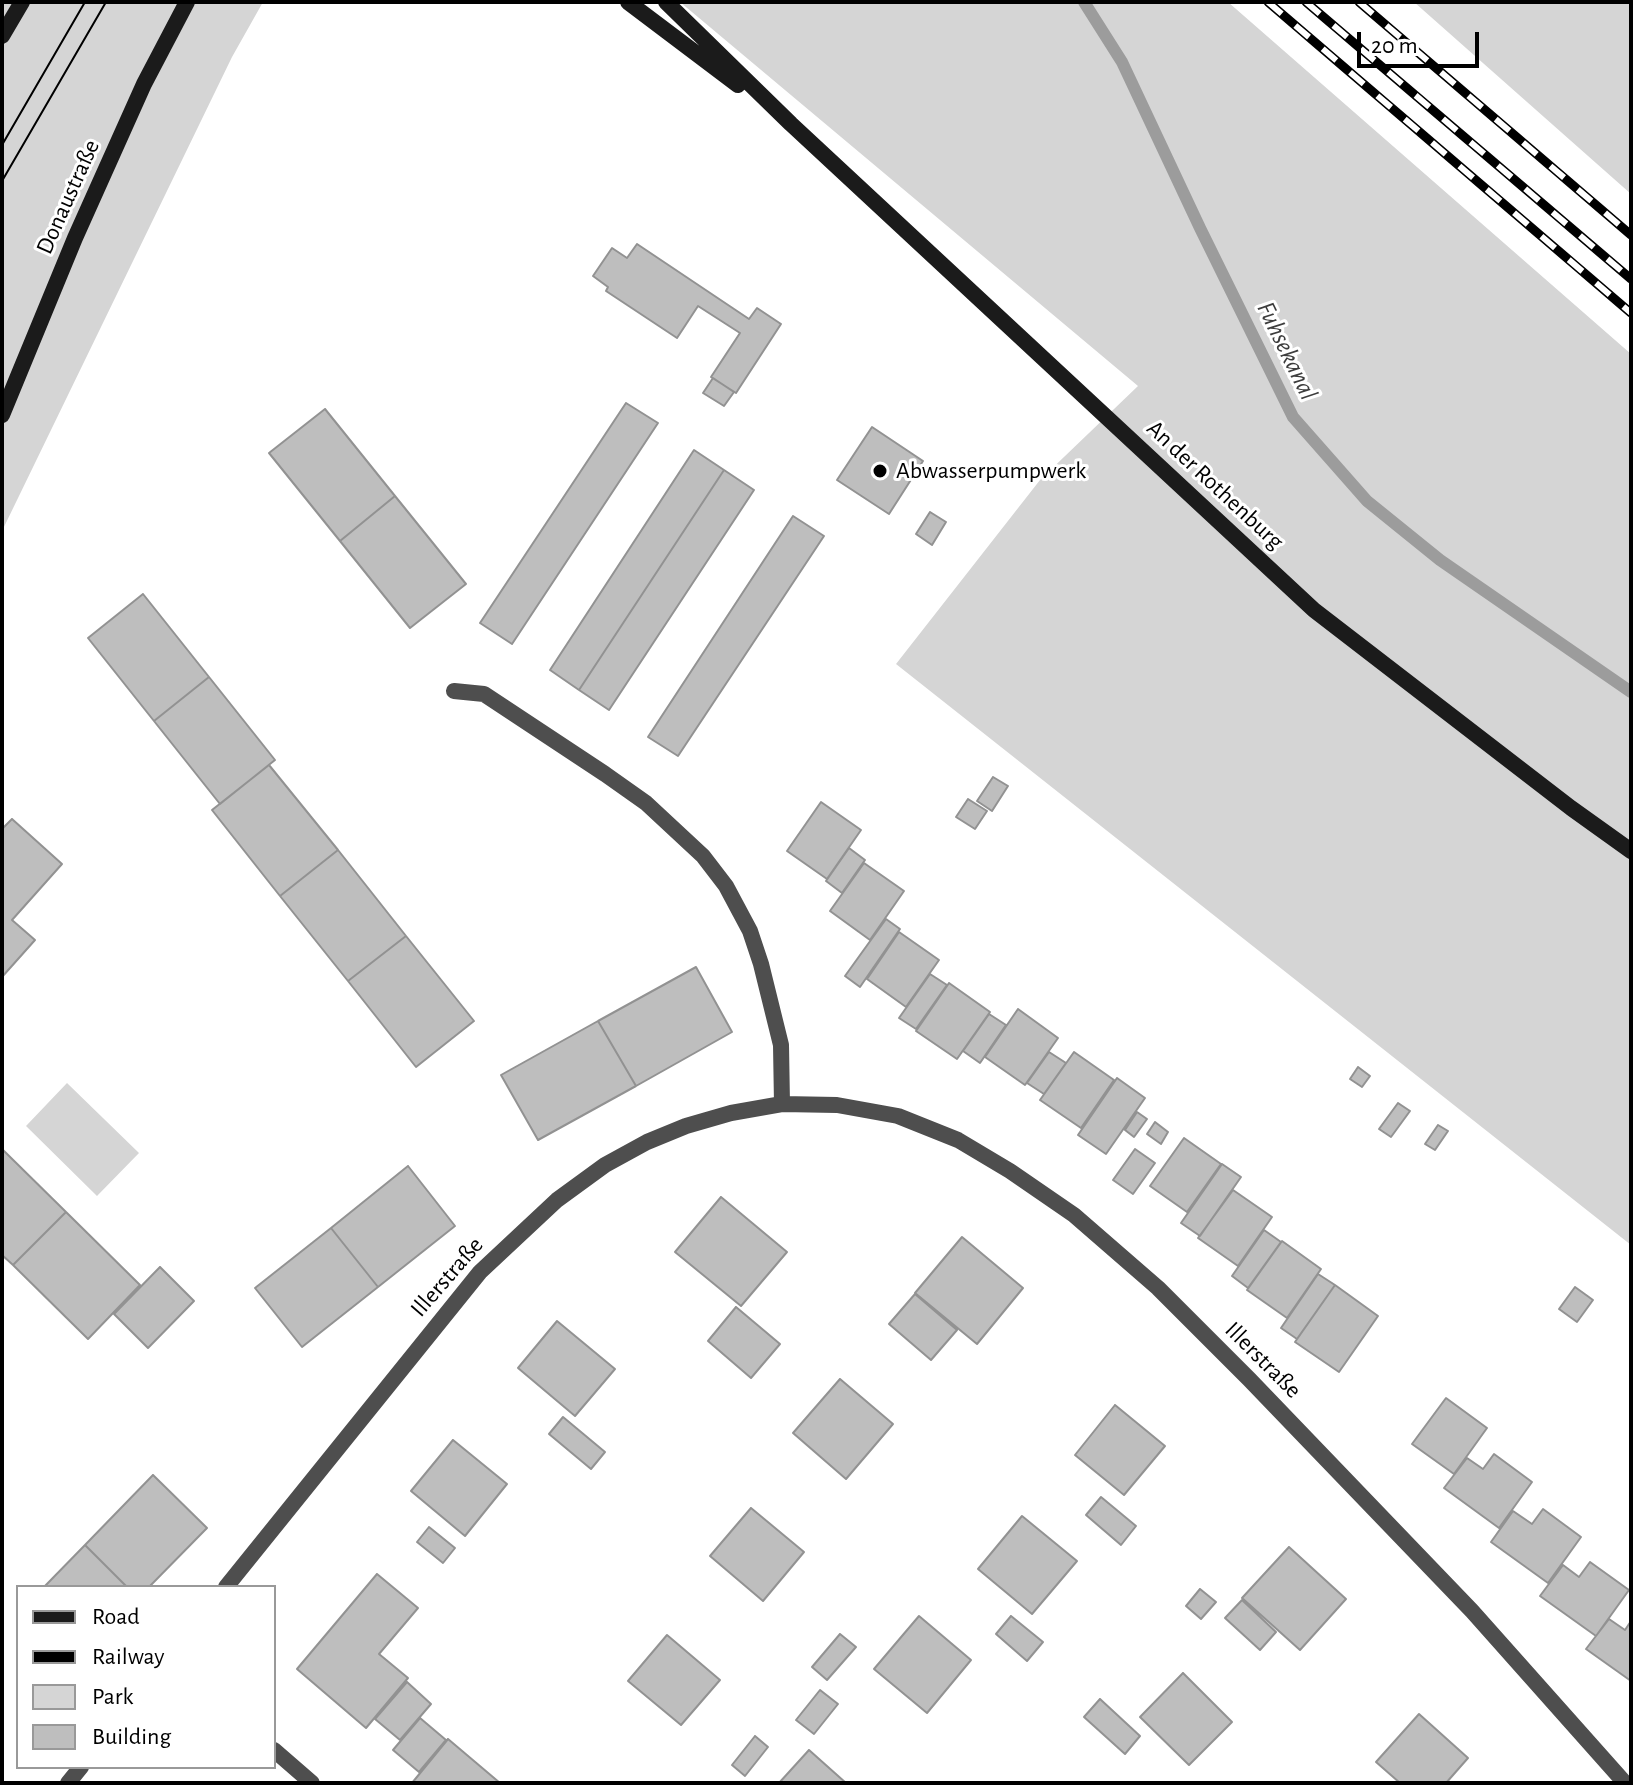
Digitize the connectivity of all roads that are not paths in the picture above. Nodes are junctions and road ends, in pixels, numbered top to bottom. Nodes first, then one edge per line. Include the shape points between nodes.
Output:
1 (22, 2) edge
2 (187, 2) edge
3 (628, 2) edge
4 (666, 2) edge
5 (2, 36) edge
6 (791, 124) junction
7 (2, 415) edge
8 (454, 691) dead end
9 (1631, 851) edge
10 (782, 1104) junction
11 (228, 1585) edge
12 (276, 1752) edge
13 (312, 1783) edge
14 (1625, 1783) edge

1 - 5 main road
2 - 7 main road, Donaustraße via 75,238
3 - 6 main road, An der Rothenburg
4 - 6 main road, An der Rothenburg
6 - 9 main road, An der Rothenburg via 1314,610
8 - 10 street via 484,694 593,766 646,803 703,856 726,886 761,964 781,1045
10 - 11 street, Illerstraße via 731,1113 647,1142 557,1200 480,1272
10 - 14 street, Illerstraße via 837,1105 898,1116 958,1140 1074,1215 1158,1288 1249,1379 1472,1611
12 - 13 street

